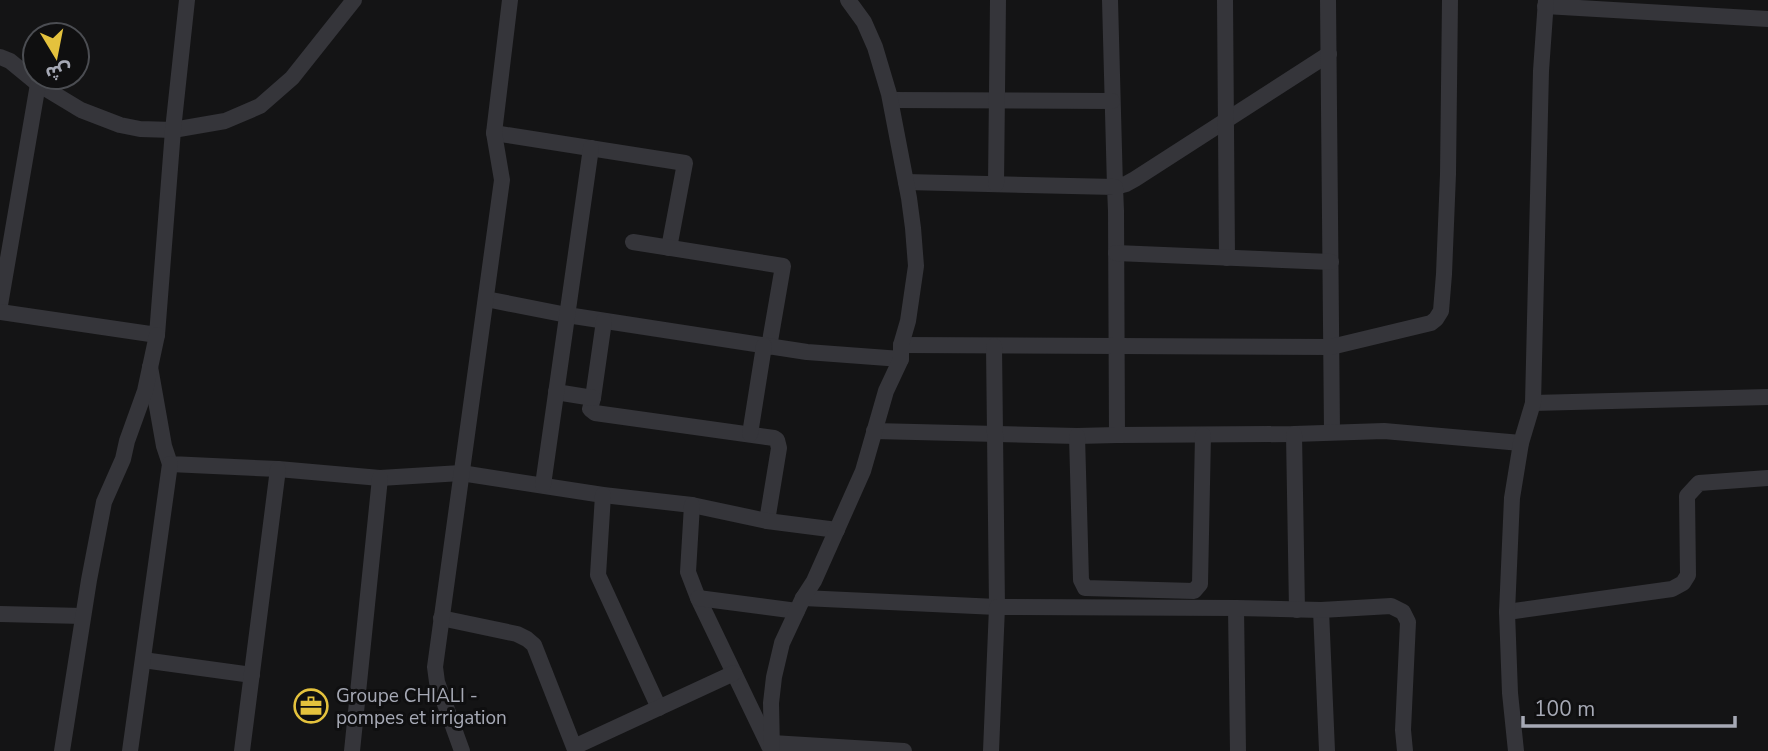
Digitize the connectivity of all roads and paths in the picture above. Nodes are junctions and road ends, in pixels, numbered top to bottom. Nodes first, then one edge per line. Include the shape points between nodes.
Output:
1 (187, 0) edge
2 (354, 0) edge
3 (510, 0) edge
4 (848, 0) edge
5 (998, 0) edge
6 (1110, 0) edge
7 (1226, 0) edge
8 (1328, 0) edge
9 (1450, 0) edge
10 (1546, 3) edge
11 (1768, 19) edge
12 (1329, 54) junction
13 (0, 57) edge
14 (21, 71) edge
15 (37, 91) edge
16 (50, 91) edge
17 (891, 100) junction
18 (996, 101) junction
19 (1112, 101) junction
20 (1226, 121) junction
21 (173, 130) junction
22 (494, 133) junction
23 (591, 148) junction
24 (906, 182) junction
25 (996, 184) junction
26 (1115, 187) junction
27 (633, 242) dead end
28 (669, 248) junction
29 (1116, 253) junction
30 (1227, 258) junction
31 (1331, 262) junction
32 (486, 299) junction
33 (0, 305) edge
34 (0, 312) edge
35 (567, 315) junction
36 (604, 321) junction
37 (158, 335) junction
38 (766, 346) junction
39 (994, 346) junction
40 (1116, 346) junction
41 (1331, 347) junction
42 (901, 352) junction
43 (150, 367) junction
44 (556, 392) junction
45 (1768, 397) edge
46 (593, 398) junction
47 (1533, 403) junction
48 (874, 430) junction
49 (1332, 432) junction
50 (996, 433) junction
51 (750, 434) junction
52 (1294, 434) junction
53 (1117, 435) junction
54 (1203, 435) junction
55 (1077, 436) junction
56 (1521, 443) junction
57 (170, 464) junction
58 (278, 469) junction
59 (461, 473) junction
60 (380, 478) junction
61 (1768, 478) edge
62 (543, 485) junction
63 (603, 495) junction
64 (692, 505) junction
65 (767, 521) junction
66 (837, 530) junction
67 (698, 598) junction
68 (800, 604) junction
69 (997, 607) junction
70 (1236, 608) junction
71 (1297, 610) junction
72 (1321, 610) junction
73 (1507, 612) junction
74 (0, 614) edge
75 (83, 616) junction
76 (441, 618) junction
77 (143, 660) junction
78 (734, 673) junction
79 (252, 674) junction
80 (659, 708) junction
81 (772, 748) edge
82 (574, 749) edge
83 (861, 750) edge
84 (62, 751) edge
85 (130, 751) edge
86 (242, 751) edge
87 (352, 751) edge
88 (462, 751) edge
89 (904, 751) edge
90 (991, 751) edge
91 (1238, 751) edge
92 (1327, 751) edge
93 (1405, 751) edge
94 (1516, 751) edge

1 - 21 street
2 - 21 street via 292,78 260,106 225,121
3 - 22 street
4 - 17 street via 875,47
5 - 18 street
6 - 19 street
7 - 20 street
8 - 12 street
9 - 41 street via 1441,311 1431,323
10 - 11 street
10 - 47 street
12 - 20 street
12 - 31 street
13 - 14 street
15 - 33 street
16 - 21 street via 102,119 141,129
17 - 18 street
17 - 24 street
18 - 19 street
18 - 25 street
19 - 26 street
20 - 26 street
20 - 30 street
21 - 37 street
22 - 23 street
22 - 32 street via 502,180
23 - 28 street via 685,163
23 - 35 street
24 - 25 street
24 - 42 street via 916,266
25 - 26 street
26 - 29 street
27 - 28 street
28 - 38 street via 783,266
29 - 30 street
29 - 40 street
30 - 31 street
31 - 41 street
32 - 35 street
32 - 59 street
34 - 37 street
35 - 36 street
35 - 44 street
36 - 38 street
36 - 46 street
37 - 43 street
38 - 42 street via 807,352
38 - 51 street
39 - 40 street
39 - 42 street
39 - 50 street
40 - 41 street
40 - 53 street
41 - 49 street
42 - 48 street
43 - 57 street
43 - 75 street via 123,459 104,502
44 - 46 street
44 - 62 street
45 - 47 street
46 - 51 street via 590,409 595,413
47 - 56 street
48 - 50 street
48 - 66 street via 863,471
49 - 52 street
49 - 56 street
50 - 55 street
50 - 69 street
51 - 65 street via 774,438 779,448
52 - 54 street
52 - 71 street
53 - 54 street
53 - 55 street
54 - 55 street via 1200,584 1194,591 1085,588 1081,580
56 - 73 street via 1512,498
57 - 58 street
57 - 77 street
58 - 60 street
58 - 79 street
59 - 60 street
59 - 62 street
59 - 76 street
60 - 87 street
61 - 73 street via 1699,483 1692,489 1687,496 1688,575 1672,589
62 - 63 street
63 - 64 street
63 - 80 street via 598,575
64 - 65 street
64 - 67 street via 688,572
65 - 66 street
66 - 68 street
67 - 68 street
67 - 78 street
68 - 69 street
68 - 81 street via 782,643 774,677
69 - 70 street
69 - 90 street
70 - 71 street
70 - 91 street
71 - 72 street
72 - 92 street
72 - 93 street via 1391,606 1403,612 1408,622
73 - 94 street
74 - 75 street
75 - 84 street
76 - 82 street via 517,634 534,645
76 - 88 street via 437,682
77 - 79 street
77 - 85 street
78 - 80 street
78 - 81 street
79 - 86 street
80 - 82 street
81 - 83 street
83 - 89 street

